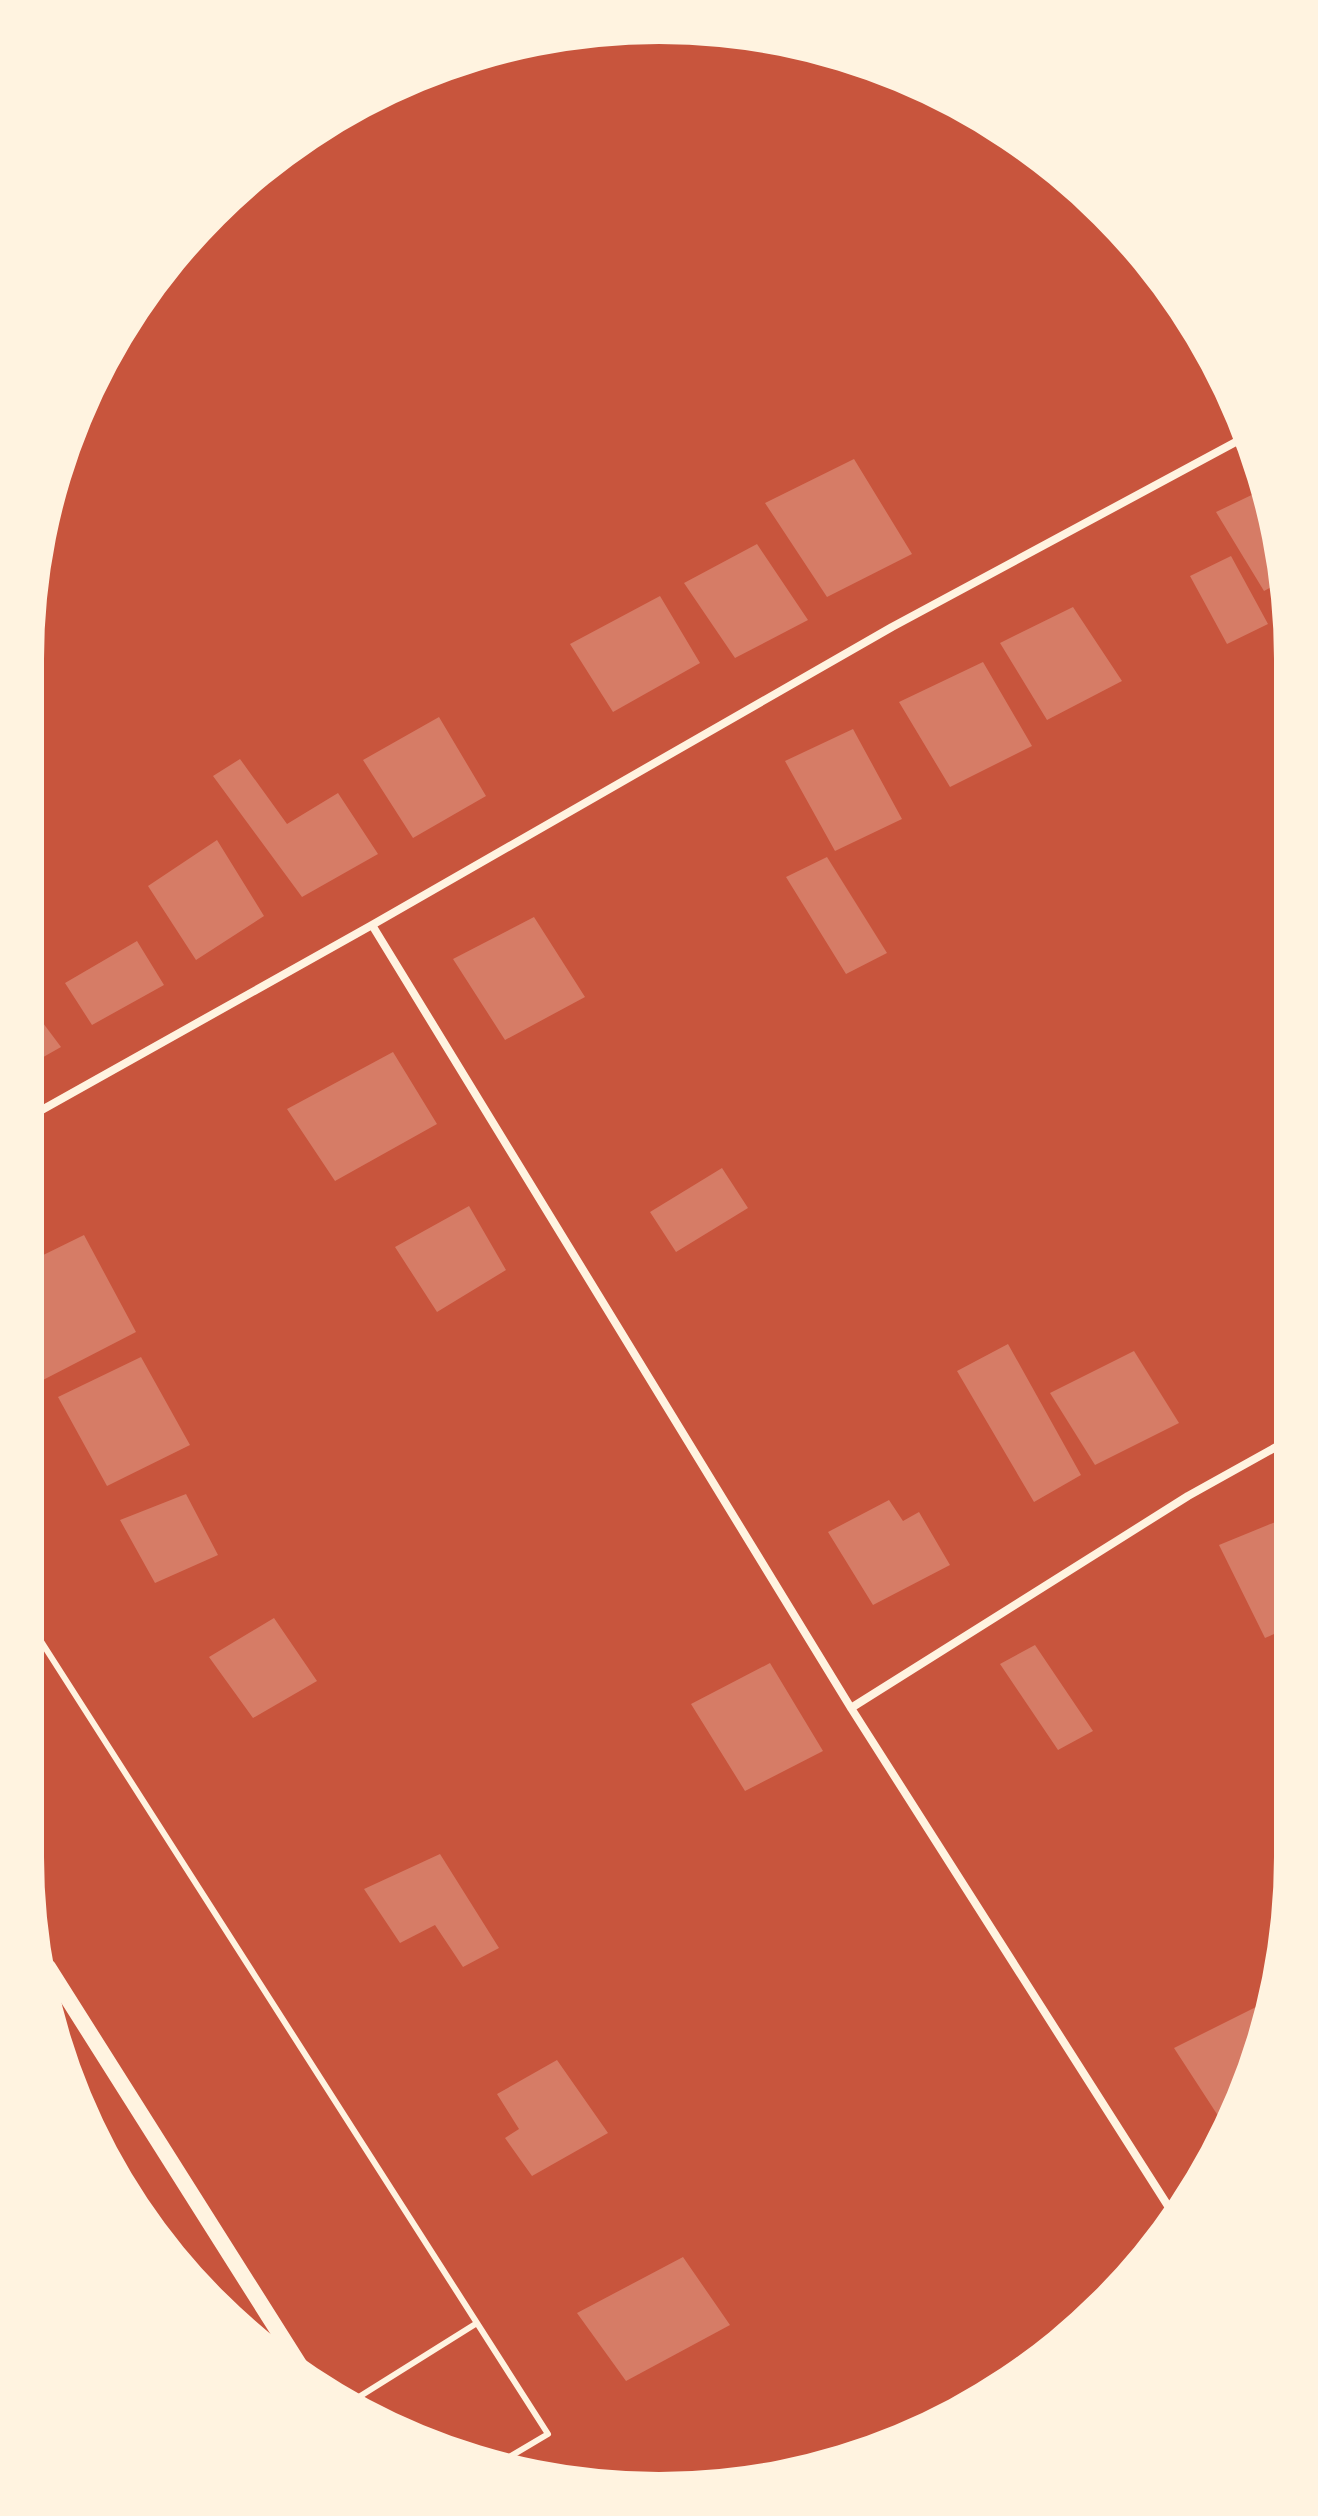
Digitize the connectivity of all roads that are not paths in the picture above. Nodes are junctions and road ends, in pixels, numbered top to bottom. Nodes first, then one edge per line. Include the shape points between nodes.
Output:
1 (1234, 443) edge
2 (372, 925) junction
3 (44, 1109) edge
4 (1274, 1448) edge
5 (44, 1646) edge
6 (851, 1708) junction
7 (57, 1981) edge
8 (1167, 2204) edge
9 (477, 2323) junction
10 (288, 2347) edge
11 (361, 2395) edge
12 (514, 2454) edge

1 - 2 street via 892,627
2 - 3 street
2 - 6 street
4 - 6 street via 1188,1496
5 - 9 lane
6 - 8 street
7 - 10 main road
9 - 11 lane
9 - 12 lane via 548,2434

